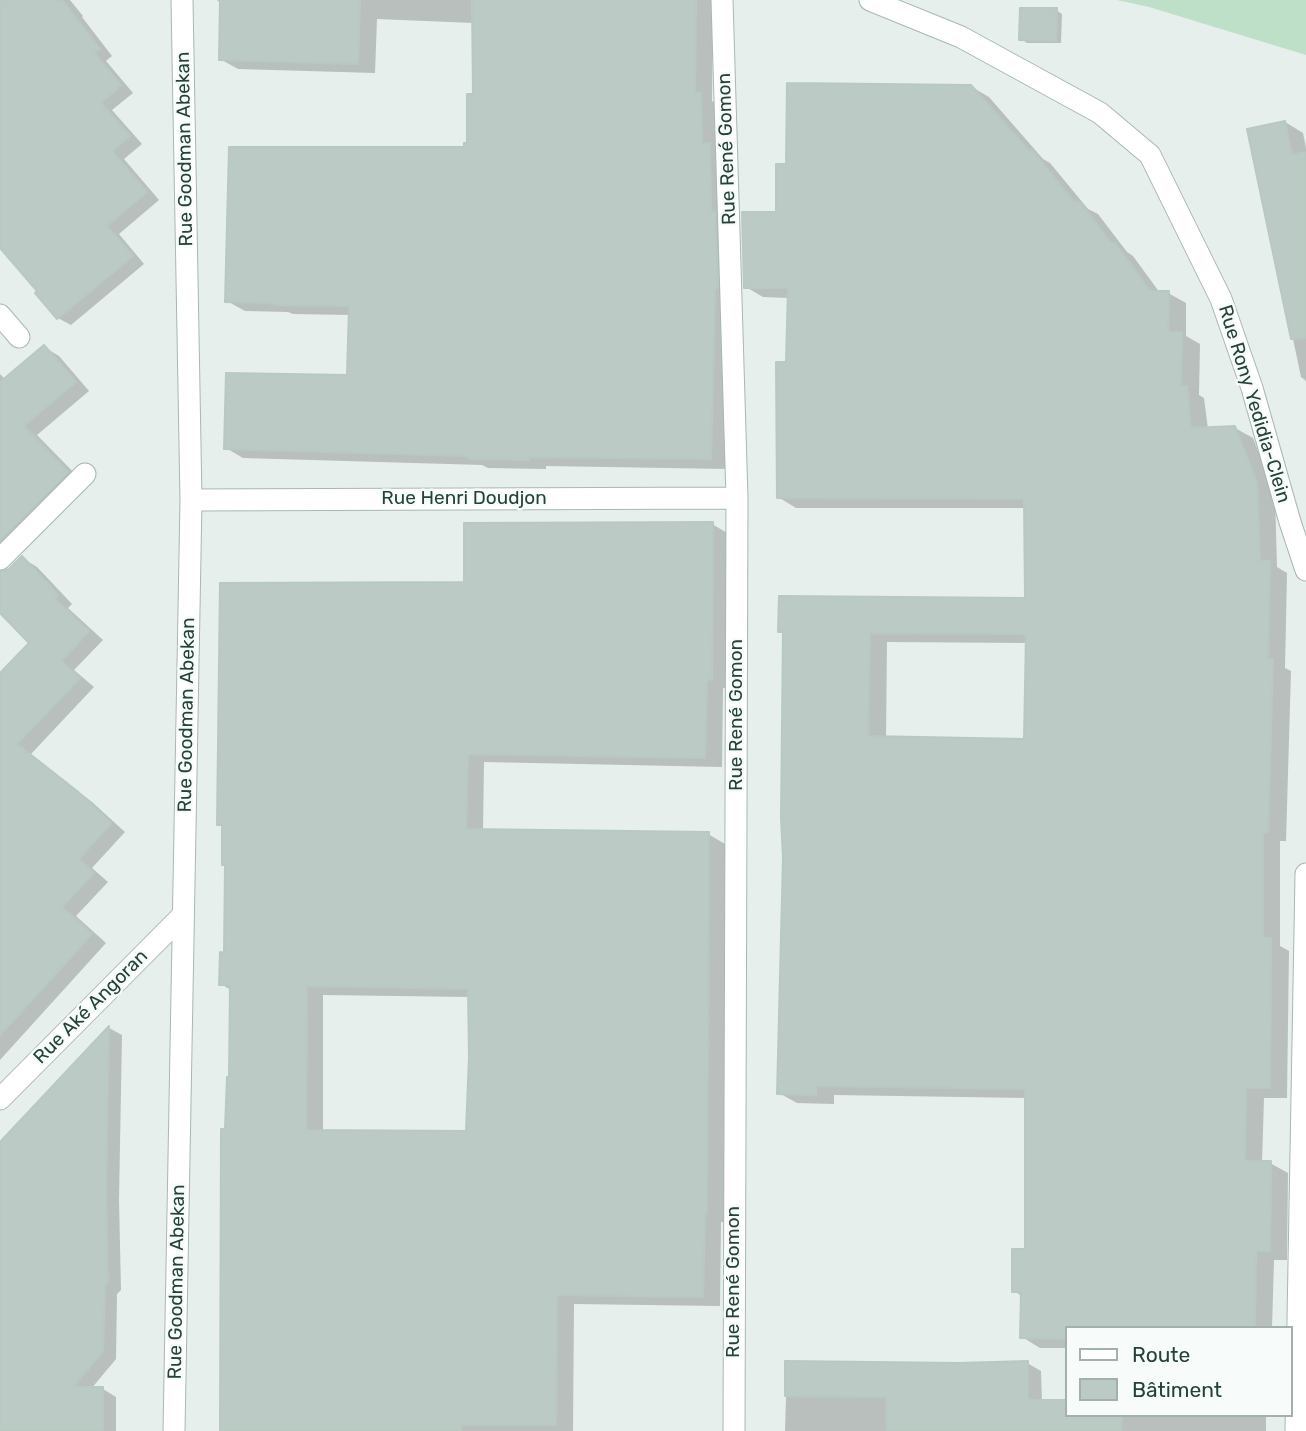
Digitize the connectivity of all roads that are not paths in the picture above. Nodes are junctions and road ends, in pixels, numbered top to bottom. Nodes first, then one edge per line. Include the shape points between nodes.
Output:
1 (182, 0) edge
2 (722, 0) edge
3 (870, 0) edge
4 (0, 315) edge
5 (19, 337) dead end
6 (85, 474) dead end
7 (737, 498) junction
8 (191, 500) junction
9 (0, 559) edge
10 (1306, 570) edge
11 (1306, 874) edge
12 (183, 915) junction
13 (0, 1099) edge
14 (174, 1431) edge
15 (734, 1431) edge
16 (1296, 1431) edge

1 - 8 street, Rue Goodman Abekan
2 - 7 street, Rue René Gomon
3 - 10 street, Rue Rony Yedidia-Clein via 961,37 1100,113 1150,155 1221,299
4 - 5 street
6 - 9 street
7 - 8 street, Rue Henri Doudjon
7 - 15 street, Rue René Gomon
8 - 12 street, Rue Goodman Abekan
11 - 16 street
12 - 13 street, Rue Aké Angoran
12 - 14 street, Rue Goodman Abekan

